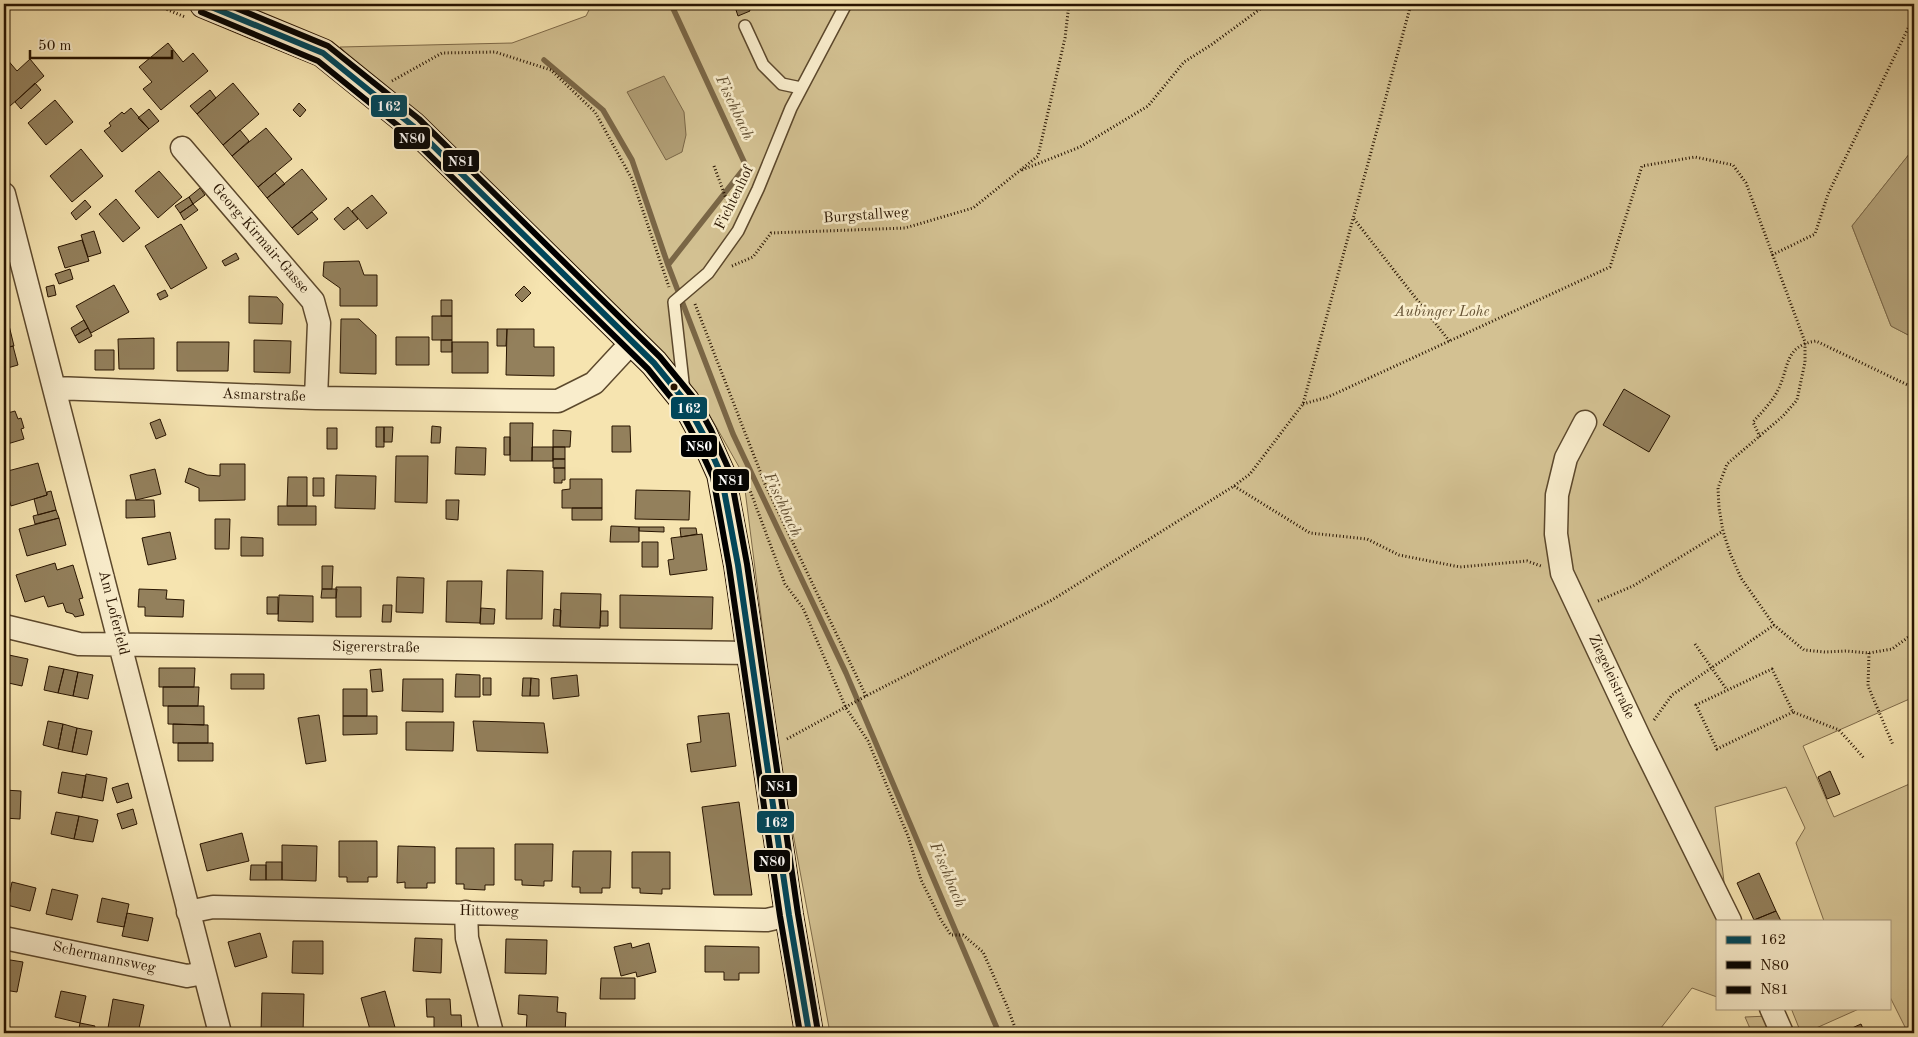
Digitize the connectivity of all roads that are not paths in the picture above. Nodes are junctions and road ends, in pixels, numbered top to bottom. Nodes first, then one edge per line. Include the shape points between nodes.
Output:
1 (846, 4) edge
2 (196, 11) edge
3 (745, 26) dead end
4 (801, 88) junction
5 (182, 148) dead end
6 (4, 194) edge
7 (632, 342) junction
8 (55, 388) junction
9 (316, 398) junction
10 (685, 401) junction
11 (1585, 422) dead end
12 (4, 626) edge
13 (121, 644) junction
14 (751, 653) junction
15 (188, 912) junction
16 (466, 912) junction
17 (789, 915) junction
18 (1730, 920) edge
19 (4, 938) edge
20 (204, 972) junction
21 (1772, 1010) edge
22 (220, 1033) edge
23 (492, 1033) edge
24 (809, 1033) edge
25 (1782, 1033) edge

1 - 4 lane, Fichtenhof
2 - 7 main road via 323,53 413,126
3 - 4 lane via 762,65 782,84
4 - 10 lane, Fichtenhof via 738,231 708,273 674,302
5 - 9 street, Georg-Kirmair-Gasse via 313,301 319,323
6 - 8 street, Am Loferfeld
7 - 9 street, Asmarstraße via 594,383 558,401
7 - 10 main road
8 - 9 street, Asmarstraße
8 - 13 street, Am Loferfeld
10 - 14 main road via 721,474
11 - 18 street, Ziegeleistraße via 1566,458 1557,495 1556,534 1562,573
12 - 13 street, Sigererstraße via 79,644
13 - 14 street, Sigererstraße
13 - 15 street, Am Loferfeld
14 - 17 main road
15 - 16 street, Hittoweg via 213,907
15 - 20 street, Am Loferfeld
16 - 17 street, Hittoweg via 767,920
16 - 23 street via 467,938
17 - 24 main road
19 - 20 street, Schermannsweg via 187,976
20 - 22 street, Am Loferfeld
21 - 25 street

